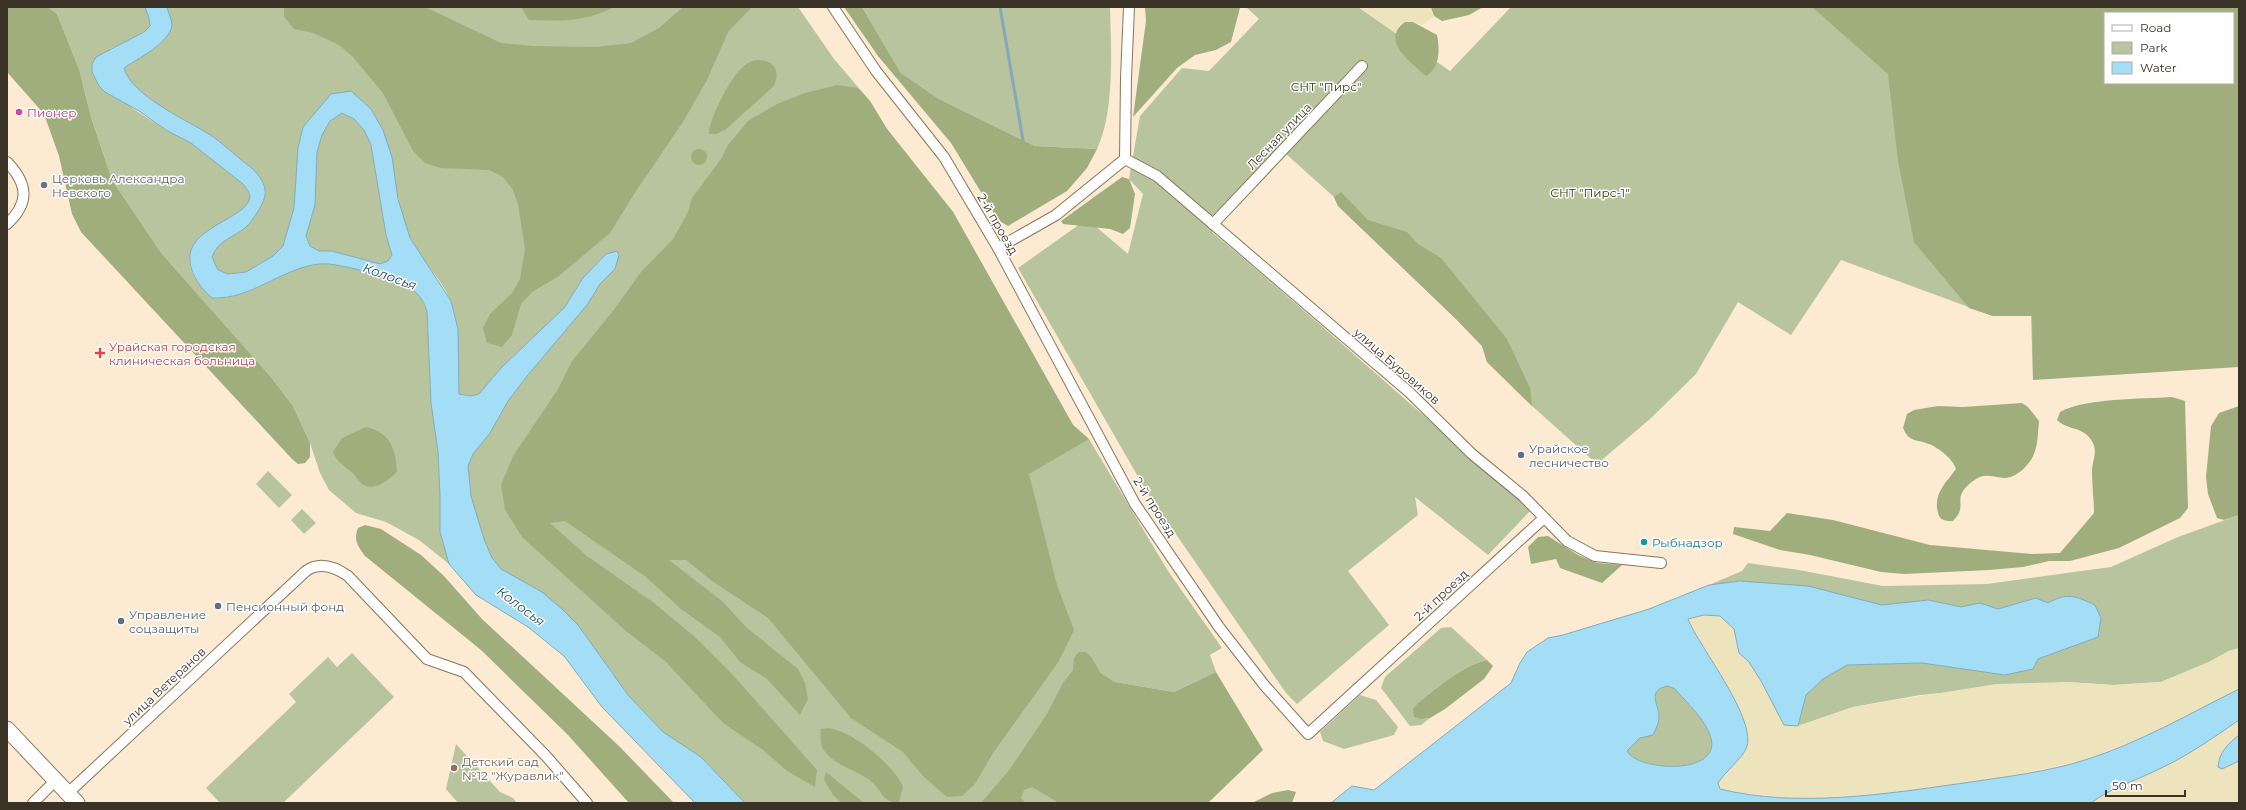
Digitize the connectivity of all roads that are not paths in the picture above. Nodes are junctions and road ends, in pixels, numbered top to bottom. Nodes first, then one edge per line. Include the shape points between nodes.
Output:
1 (833, 7) edge
2 (1130, 7) edge
3 (1362, 66) dead end
4 (1125, 159) junction
5 (7, 162) edge
6 (7, 224) edge
7 (1213, 224) junction
8 (998, 248) junction
9 (1544, 518) junction
10 (1661, 563) dead end
11 (7, 729) edge
12 (56, 780) junction
13 (73, 798) edge
14 (33, 803) edge
15 (586, 803) edge

1 - 8 street, 2-й проезд via 876,71 944,157
2 - 4 street
3 - 7 street, Лесная улица
4 - 7 street, улица Буровиков via 1157,176
4 - 8 street via 1056,215
5 - 6 street via 18,175 24,192 21,209
7 - 9 street, улица Буровиков via 1409,392 1472,454 1523,496
8 - 9 street, 2-й проезд via 1135,504 1219,627 1265,686 1308,734
9 - 10 street, улица Буровиков via 1567,541 1595,556
11 - 12 main road
12 - 13 main road
12 - 14 street
13 - 15 street, улица Ветеранов via 311,567 327,566 342,572 428,659 464,672 546,756

